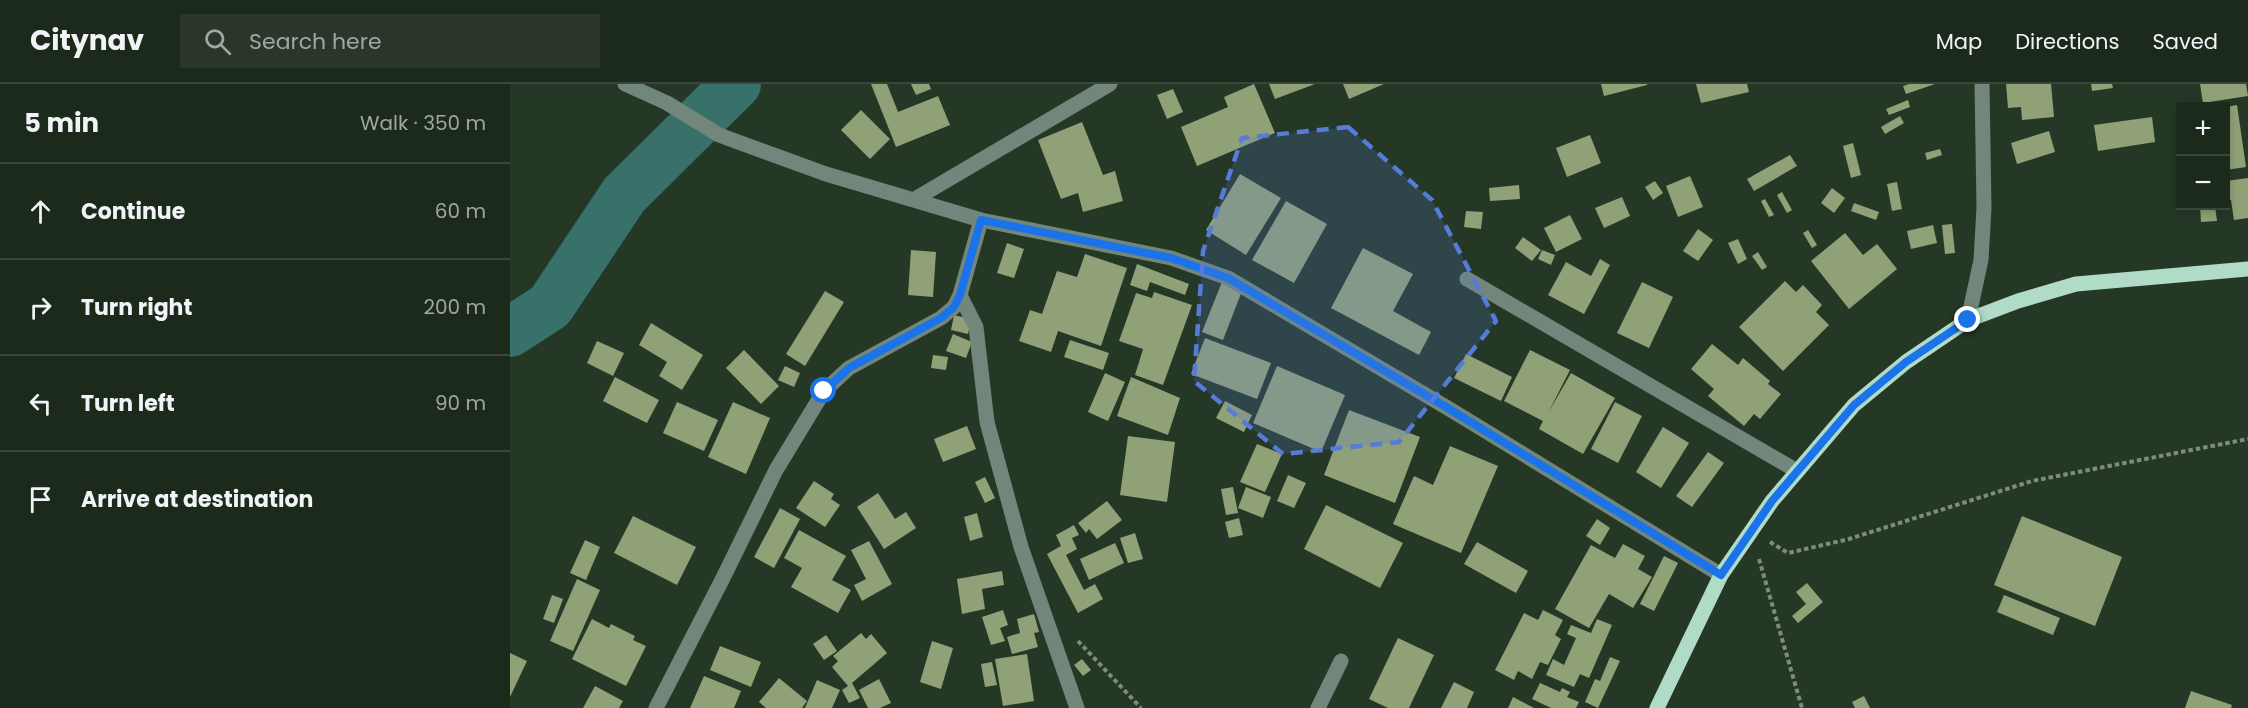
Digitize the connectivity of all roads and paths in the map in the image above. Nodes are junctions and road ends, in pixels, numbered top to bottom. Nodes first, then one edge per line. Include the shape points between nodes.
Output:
1 (625, 84) edge
2 (1110, 84) edge
3 (1982, 84) edge
4 (915, 199) junction
5 (981, 220) junction
6 (2248, 269) edge
7 (1467, 279) dead end
8 (960, 295) junction
9 (1968, 320) junction
10 (2248, 439) edge
11 (1797, 471) junction
12 (1751, 531) junction
13 (1721, 575) junction
14 (1070, 633) dead end
15 (1341, 662) dead end
16 (656, 708) edge
17 (1077, 708) edge
18 (1141, 708) edge
19 (1318, 708) edge
20 (1657, 708) edge
21 (1802, 708) edge

1 - 4 street via 719,135 826,174
2 - 4 street
3 - 9 street via 1981,260
4 - 5 street
5 - 8 street
5 - 13 street via 1171,258 1228,278
6 - 9 main road via 2076,284
7 - 11 street
8 - 16 street via 954,307 941,318 849,368 824,391 776,470
8 - 17 street via 976,327 987,422 1020,548
9 - 11 main road via 1906,362 1854,405
10 - 12 path via 2032,481 1849,539 1788,553
11 - 12 main road
12 - 13 main road
12 - 21 path
13 - 20 main road
14 - 18 path
15 - 19 street

